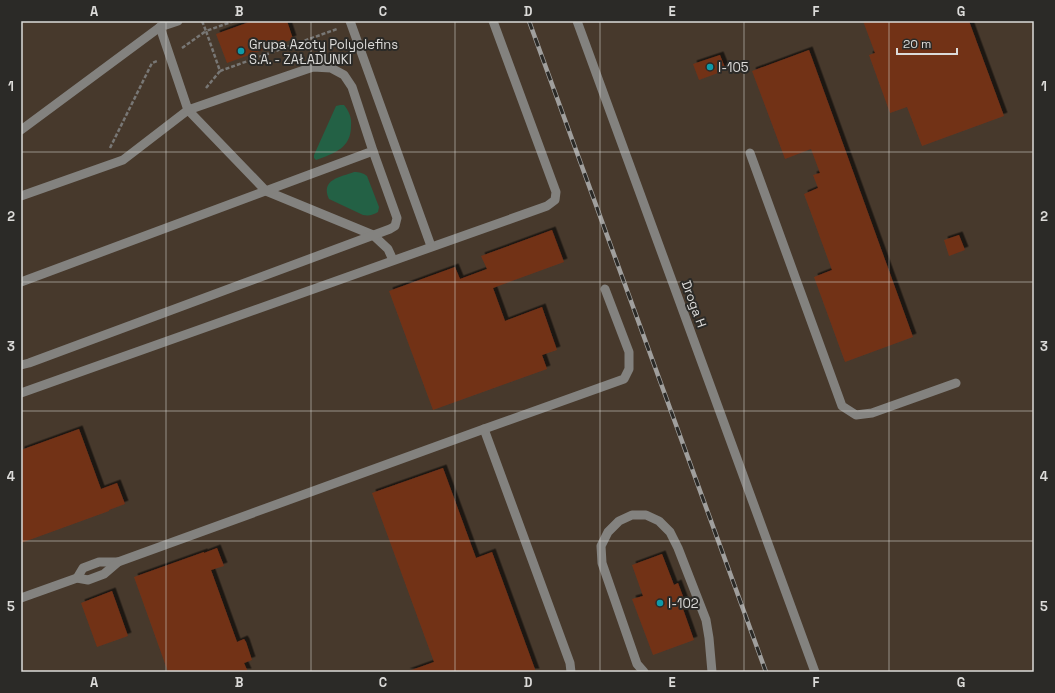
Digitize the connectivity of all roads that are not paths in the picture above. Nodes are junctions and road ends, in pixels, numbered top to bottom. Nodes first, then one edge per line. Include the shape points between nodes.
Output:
1 (178, 21) edge
2 (493, 21) edge
3 (577, 21) edge
4 (346, 24) edge
5 (160, 27) junction
6 (188, 110) junction
7 (21, 130) edge
8 (373, 151) junction
9 (750, 153) dead end
10 (266, 191) junction
11 (21, 196) edge
12 (374, 236) junction
13 (431, 246) junction
14 (393, 260) junction
15 (21, 282) edge
16 (605, 289) dead end
17 (21, 365) edge
18 (956, 384) dead end
19 (21, 393) edge
20 (484, 429) junction
21 (118, 562) junction
22 (77, 578) junction
23 (21, 598) edge
24 (637, 668) edge
25 (571, 672) edge
26 (644, 672) edge
27 (712, 672) edge
28 (815, 672) edge

1 - 5 lane
2 - 13 lane via 556,192 555,200 547,206
3 - 28 lane, Droga H
4 - 13 lane
5 - 6 lane
5 - 7 lane
6 - 8 lane via 313,67 331,68 344,75 352,87
6 - 10 lane
6 - 11 lane via 123,160
8 - 10 lane
8 - 12 lane via 397,218 395,226
9 - 18 lane via 842,406 856,415 872,413
10 - 12 lane
10 - 15 lane
12 - 14 lane via 388,249
12 - 17 lane
13 - 14 lane
14 - 19 lane
16 - 20 lane via 629,352 629,369 624,378
20 - 21 lane
20 - 25 lane via 570,663
21 - 22 lane via 104,574 88,580
21 - 22 lane via 99,562 83,568
22 - 23 lane
24 - 26 lane
24 - 27 lane via 602,563 601,546 608,532 619,521 632,516 646,515 659,521 670,532 678,548 706,620

